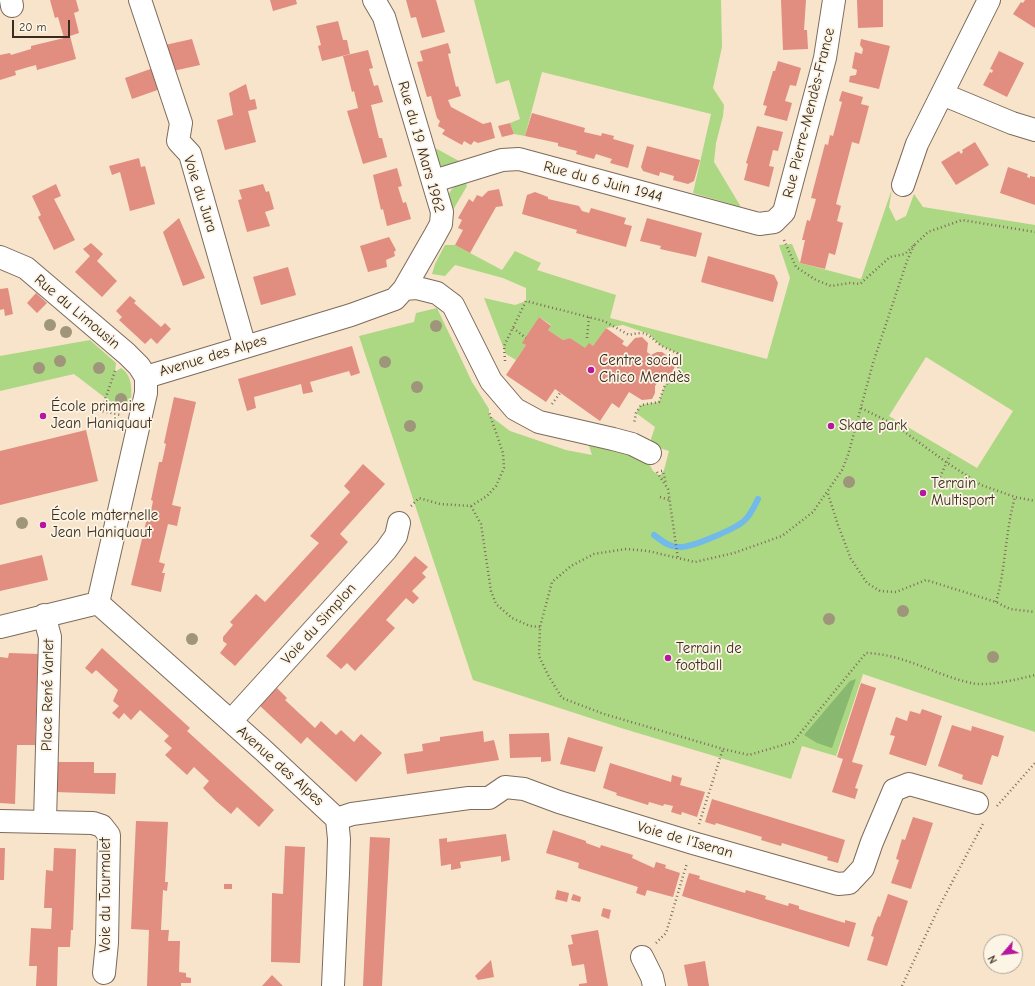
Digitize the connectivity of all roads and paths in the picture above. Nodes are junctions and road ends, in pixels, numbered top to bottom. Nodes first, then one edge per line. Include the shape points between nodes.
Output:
1 (140, 0) edge
2 (374, 0) edge
3 (834, 0) edge
4 (989, 0) edge
5 (942, 94) junction
6 (1035, 130) edge
7 (434, 181) junction
8 (903, 185) dead end
9 (774, 222) junction
10 (1035, 232) edge
11 (914, 245) junction
12 (0, 257) edge
13 (404, 289) junction
14 (589, 316) junction
15 (513, 328) junction
16 (526, 338) dead end
17 (587, 338) dead end
18 (245, 347) junction
19 (127, 354) junction
20 (505, 362) dead end
21 (146, 377) junction
22 (503, 396) junction
23 (861, 408) junction
24 (139, 419) junction
25 (641, 449) joint
26 (950, 454) dead end
27 (946, 462) junction
28 (940, 476) dead end
29 (666, 486) junction
30 (828, 493) junction
31 (660, 497) dead end
32 (1015, 498) junction
33 (670, 501) junction
34 (1035, 501) edge
35 (471, 506) junction
36 (399, 523) joint
37 (678, 559) junction
38 (996, 602) junction
39 (98, 603) junction
40 (1035, 612) edge
41 (44, 615) junction
42 (0, 626) edge
43 (540, 627) junction
44 (1035, 676) edge
45 (231, 721) junction
46 (1035, 763) edge
47 (986, 810) junction
48 (337, 818) junction
49 (0, 821) edge
50 (45, 821) junction
51 (642, 957) dead end
52 (104, 973) dead end
53 (333, 986) edge
54 (654, 986) edge
55 (902, 986) edge

1 - 18 street, Voie du Jura via 181,123 178,141 190,154
2 - 7 street, Rue du 19 Mars 1962 via 384,16 424,158
3 - 9 street, Rue Pierre-Mendès-France via 825,58 784,212
4 - 5 street
5 - 6 street
5 - 8 street via 917,144
7 - 9 street, Rue du 6 Juin 1944 via 502,160 519,159 759,224
7 - 13 street, Rue du 19 Mars 1962 via 442,212 440,224
9 - 11 path via 796,267 831,286 860,284 890,257 905,254
10 - 11 path via 962,220 928,232
11 - 23 path via 888,317
12 - 19 street, Rue du Limousin via 26,268
13 - 18 street, Avenue des Alpes via 395,299
13 - 22 street via 417,288 437,293 453,305 491,381
14 - 15 path via 526,301
14 - 17 path
14 - 25 path via 629,334 649,334 660,345 677,353 681,363 673,379 665,385 659,402 641,405 636,413
15 - 16 path
15 - 20 path via 504,346
18 - 21 street, Avenue des Alpes
19 - 21 street, Rue du Limousin
19 - 24 path via 115,373 101,411
21 - 24 street, Avenue des Alpes via 146,393
22 - 25 street via 515,409 539,422
22 - 35 path via 489,409 489,415 499,438 504,468 496,486 487,496
23 - 27 path via 895,425
23 - 30 path via 842,470
24 - 39 street, Avenue des Alpes
26 - 27 path
27 - 28 path
27 - 32 path via 982,485
29 - 29 path via 663,471 655,469 660,476
29 - 33 path
30 - 37 path via 813,512 782,536 734,553 695,562
30 - 38 path via 851,559 867,583 880,591 896,592 926,580
31 - 33 path
32 - 34 path
32 - 38 path via 1003,579
33 - 37 path
35 - 36 path via 440,504 418,498
35 - 43 path via 481,524 491,590 496,604 512,618 530,626
36 - 45 street, Voie du Simplon via 396,536 386,550
37 - 43 path via 626,549 594,554 571,566 552,582
38 - 40 path via 1010,609
39 - 41 street
39 - 45 street, Avenue des Alpes
41 - 42 street, Place René Varlet
41 - 50 street, Place René Varlet via 50,637
43 - 44 path via 539,656 562,698 604,714 749,755 793,742 866,653 894,656 973,684
45 - 48 street, Avenue des Alpes
46 - 47 path
47 - 48 street, Voie de l'Iseran via 908,784 894,790 863,868 849,883 838,884 693,844 524,789 505,787 489,798 469,798
47 - 55 path
48 - 53 street, Avenue des Alpes via 339,867
49 - 50 street, Voie du Tourmalet
50 - 52 street, Voie du Tourmalet via 92,823 102,826 109,835
51 - 54 street

